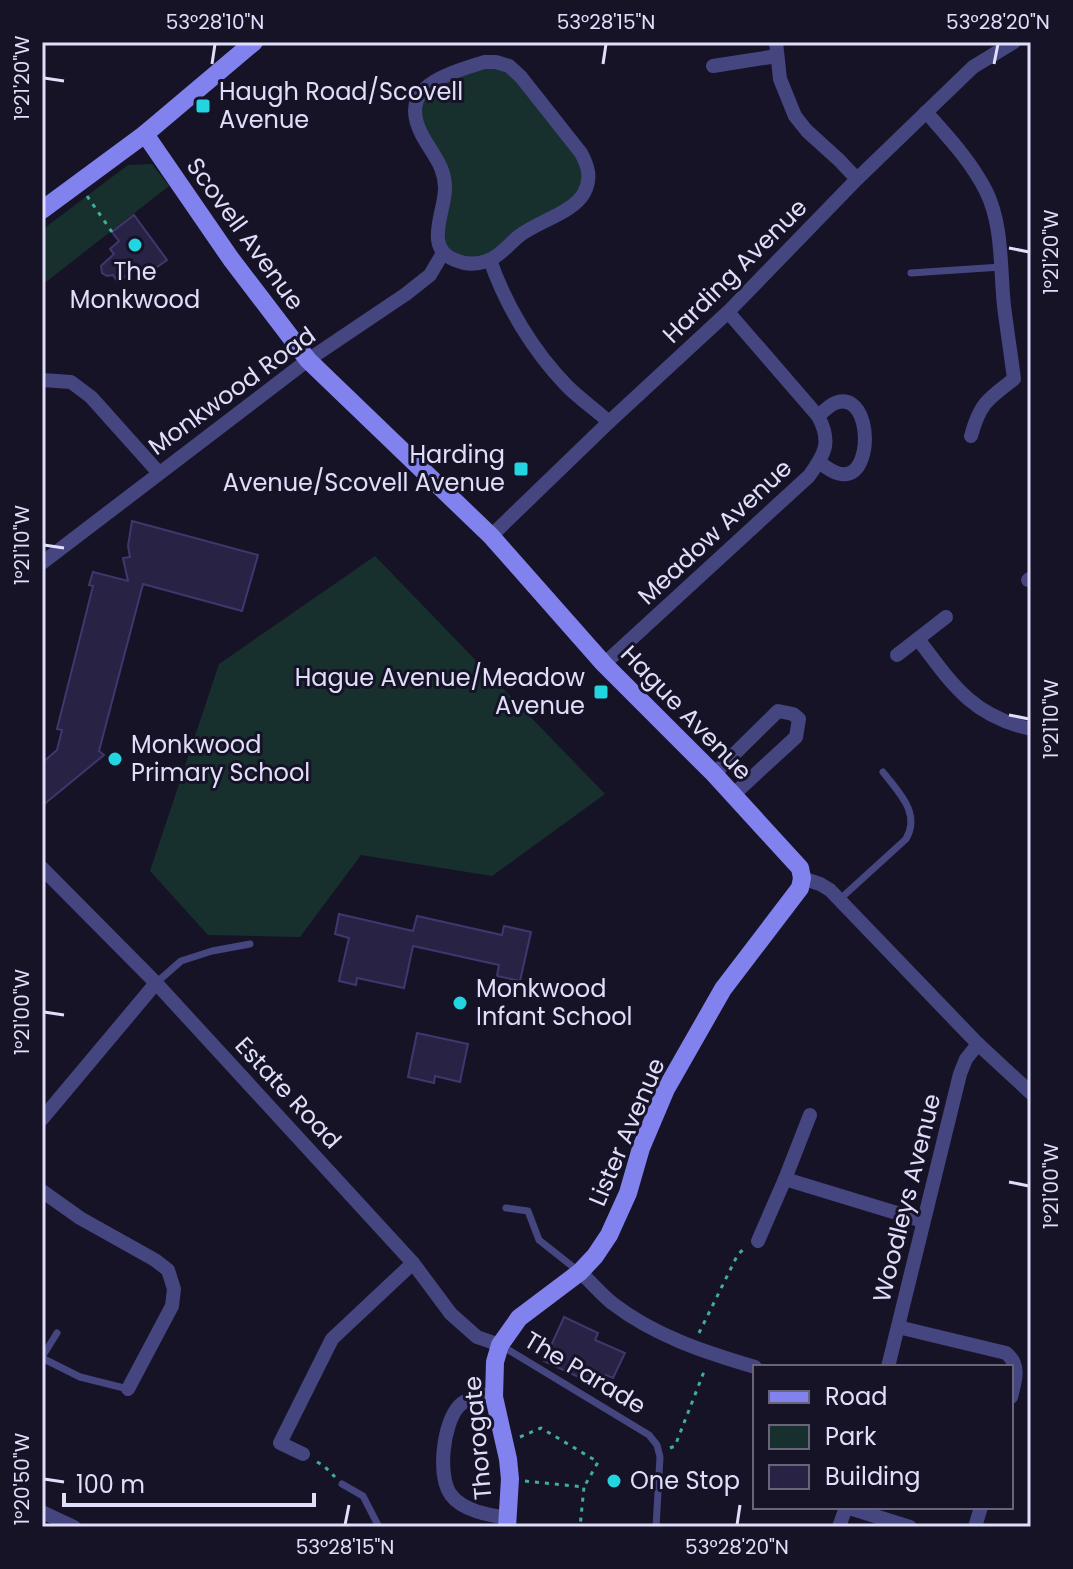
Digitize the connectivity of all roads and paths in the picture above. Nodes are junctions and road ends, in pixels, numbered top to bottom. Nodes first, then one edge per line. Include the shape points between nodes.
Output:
1 (254, 42) edge
2 (1014, 42) edge
3 (776, 49) edge
4 (712, 66) dead end
5 (926, 112) junction
6 (145, 134) junction
7 (857, 179) junction
8 (78, 184) junction
9 (42, 210) edge
10 (112, 232) dead end
11 (443, 253) junction
12 (490, 260) junction
13 (1001, 267) junction
14 (911, 273) dead end
15 (728, 312) junction
16 (308, 360) junction
17 (42, 380) edge
18 (818, 416) junction
19 (609, 422) junction
20 (971, 436) dead end
21 (819, 462) junction
22 (159, 473) junction
23 (491, 536) junction
24 (42, 563) edge
25 (946, 617) dead end
26 (918, 639) junction
27 (897, 655) dead end
28 (604, 664) junction
29 (1031, 729) edge
30 (883, 772) dead end
31 (714, 774) junction
32 (733, 795) junction
33 (42, 868) edge
34 (802, 878) junction
35 (839, 900) junction
36 (250, 944) dead end
37 (156, 983) junction
38 (978, 1044) junction
39 (1031, 1093) edge
40 (810, 1115) dead end
41 (42, 1119) edge
42 (785, 1179) junction
43 (42, 1191) edge
44 (506, 1208) dead end
45 (923, 1221) junction
46 (758, 1241) joint
47 (413, 1263) junction
48 (580, 1272) junction
49 (898, 1327) junction
50 (57, 1333) dead end
51 (500, 1345) junction
52 (692, 1348) junction
53 (711, 1354) junction
54 (42, 1358) edge
55 (888, 1365) edge
56 (753, 1366) edge
57 (128, 1389) joint
58 (1013, 1389) edge
59 (494, 1394) junction
60 (505, 1443) junction
61 (659, 1452) junction
62 (303, 1454) joint
63 (510, 1479) junction
64 (342, 1484) joint
65 (584, 1487) junction
66 (852, 1509) edge
67 (49, 1519) edge
68 (507, 1522) edge
69 (74, 1527) edge
70 (379, 1527) edge
71 (580, 1527) edge
72 (656, 1527) edge
73 (910, 1527) edge

1 - 6 street
2 - 5 street, Harding Avenue via 973,67
3 - 4 street
3 - 7 street via 780,79 795,116
5 - 7 street, Harding Avenue
5 - 13 street via 987,193
6 - 8 street
6 - 16 street, Scovell Avenue
7 - 15 street, Harding Avenue
8 - 9 street
8 - 10 path
11 - 12 street via 466,263
11 - 12 street via 438,241 443,170 416,120 419,94 443,76 496,62 521,77 581,153 590,177 579,200
11 - 16 street, Monkwood Road via 430,275
12 - 19 street via 540,354
13 - 14 lane
13 - 20 street via 1014,379 985,402
15 - 18 street
15 - 19 street, Harding Avenue
16 - 22 street, Monkwood Road
16 - 23 street, Hague Avenue
17 - 22 street via 71,382 91,397
18 - 21 street, Meadow Avenue via 826,440
18 - 21 street, Meadow Avenue via 832,405 851,403 865,435 863,457 851,474 842,475
19 - 23 street, Harding Avenue
21 - 28 street, Meadow Avenue
22 - 24 street, Monkwood Road
23 - 28 street, Hague Avenue
25 - 26 street
26 - 27 street
26 - 29 street via 970,702 1007,723
28 - 31 street, Hague Avenue
30 - 35 lane via 910,808 912,830
31 - 32 street, Hague Avenue
31 - 32 street via 778,711 799,719 796,737
32 - 34 street, Hague Avenue via 792,857
33 - 37 street, Estate Road
34 - 35 street, Hague Avenue
34 - 48 street, Lister Avenue via 800,888 723,989 687,1051 666,1089 609,1235
35 - 38 street, Hague Avenue
36 - 37 lane via 181,961
37 - 41 street
37 - 47 street, Estate Road
38 - 39 street, Hague Avenue
38 - 45 street, Woodleys Avenue via 960,1074
40 - 42 street
42 - 45 street
42 - 46 street
43 - 57 street via 168,1270 172,1306
44 - 48 lane via 528,1211 539,1240
45 - 49 street, Woodleys Avenue
46 - 52 path via 738,1254
47 - 51 street, Estate Road via 451,1314 477,1337
47 - 62 street via 332,1339 280,1443
48 - 51 street, Lister Avenue via 519,1318
48 - 52 street via 642,1324
49 - 55 street, Woodleys Avenue
49 - 58 street via 1006,1353 1016,1365
50 - 54 lane
51 - 59 street, Thorogate
51 - 61 lane, The Parade via 649,1435
52 - 53 street
53 - 56 street
53 - 61 path via 675,1446
54 - 57 lane via 80,1377
59 - 60 street, Thorogate
59 - 68 street via 464,1402 455,1412 443,1474 460,1503
60 - 63 street, Thorogate
60 - 65 path via 541,1428 598,1462
61 - 72 lane
62 - 64 path
63 - 65 path
63 - 68 street, Thorogate
64 - 70 lane via 363,1496
65 - 71 path
66 - 73 street
67 - 69 street

